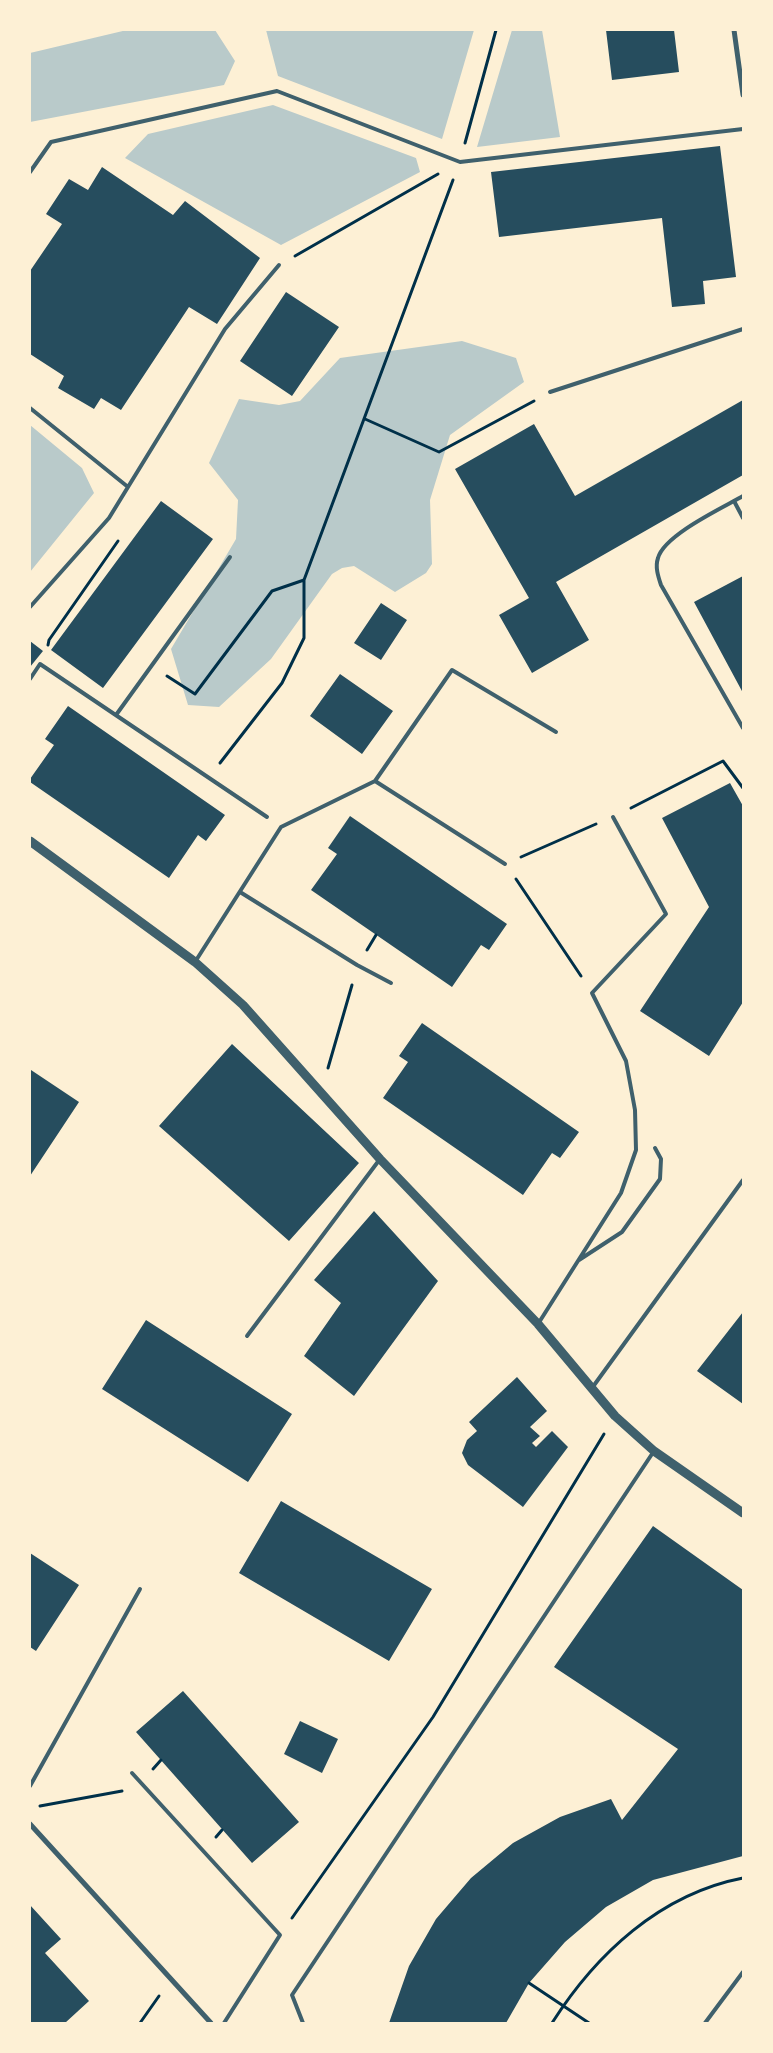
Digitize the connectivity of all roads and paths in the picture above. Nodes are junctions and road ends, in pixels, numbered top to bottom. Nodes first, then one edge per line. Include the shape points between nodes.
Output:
1 (496, 30) edge
2 (734, 30) edge
3 (743, 95) edge
4 (743, 129) edge
5 (460, 162) junction
6 (30, 172) edge
7 (280, 265) joint
8 (743, 329) edge
9 (550, 392) joint
10 (30, 408) edge
11 (365, 419) junction
12 (128, 487) junction
13 (743, 496) edge
14 (734, 501) junction
15 (743, 518) edge
16 (122, 535) dead end
17 (230, 557) dead end
18 (304, 580) junction
19 (30, 607) edge
20 (40, 664) junction
21 (151, 666) junction
22 (30, 680) edge
23 (116, 715) junction
24 (743, 728) edge
25 (556, 732) dead end
26 (208, 777) junction
27 (375, 781) junction
28 (743, 788) edge
29 (267, 817) dead end
30 (613, 817) junction
31 (30, 841) edge
32 (505, 864) junction
33 (240, 892) junction
34 (376, 935) dead end
35 (195, 962) junction
36 (357, 965) junction
37 (391, 983) dead end
38 (592, 993) junction
39 (319, 1089) junction
40 (654, 1148) dead end
41 (380, 1159) junction
42 (743, 1180) edge
43 (577, 1261) junction
44 (538, 1324) junction
45 (247, 1336) dead end
46 (591, 1390) junction
47 (615, 1416) junction
48 (654, 1451) junction
49 (743, 1513) edge
50 (140, 1589) dead end
51 (132, 1773) dead end
52 (141, 1783) junction
53 (30, 1786) edge
54 (39, 1806) dead end
55 (30, 1824) edge
56 (743, 1878) edge
57 (280, 1935) junction
58 (743, 1972) edge
59 (171, 1979) junction
60 (529, 1983) dead end
61 (563, 2005) junction
62 (140, 2023) edge
63 (211, 2023) edge
64 (224, 2023) edge
65 (304, 2023) edge
66 (552, 2023) edge
67 (589, 2023) edge
68 (705, 2023) edge

1 - 5 path
2 - 3 street
4 - 5 lane
5 - 6 lane via 277,91 51,142
5 - 7 path
5 - 11 path
7 - 12 lane via 225,329
8 - 9 lane
9 - 11 path via 439,452
10 - 12 lane
11 - 18 path
12 - 19 lane via 109,518
13 - 14 lane
14 - 15 lane
14 - 24 lane via 674,536 657,558 657,572 661,585
16 - 20 path via 49,640
17 - 21 lane
18 - 21 path via 272,591 195,694
18 - 26 path via 304,638 282,683
20 - 22 lane
20 - 23 lane
21 - 23 lane
23 - 26 lane
25 - 27 lane via 452,670
26 - 29 lane
27 - 32 lane
27 - 33 lane via 281,827
28 - 30 path via 724,761
30 - 32 path
30 - 38 lane via 666,914
31 - 35 street
32 - 38 path
33 - 35 lane
33 - 36 lane
34 - 36 path
35 - 39 street via 243,1005
36 - 37 lane
36 - 39 path via 332,1061
38 - 43 lane via 626,1061 635,1110 636,1150 621,1193
39 - 41 street
40 - 43 lane via 661,1159 660,1179 622,1232
41 - 44 street
41 - 45 lane
42 - 46 lane
43 - 44 lane
44 - 46 street
46 - 47 street
47 - 48 street
47 - 57 path via 433,1717
48 - 49 street
48 - 65 lane via 292,1995
50 - 53 lane
51 - 52 lane
52 - 54 path via 121,1792
52 - 57 lane
55 - 59 street
56 - 61 path via 724,1881 655,1914 596,1963
57 - 64 lane
58 - 68 lane
59 - 62 path
59 - 63 street
60 - 61 path
61 - 66 path
61 - 67 path

